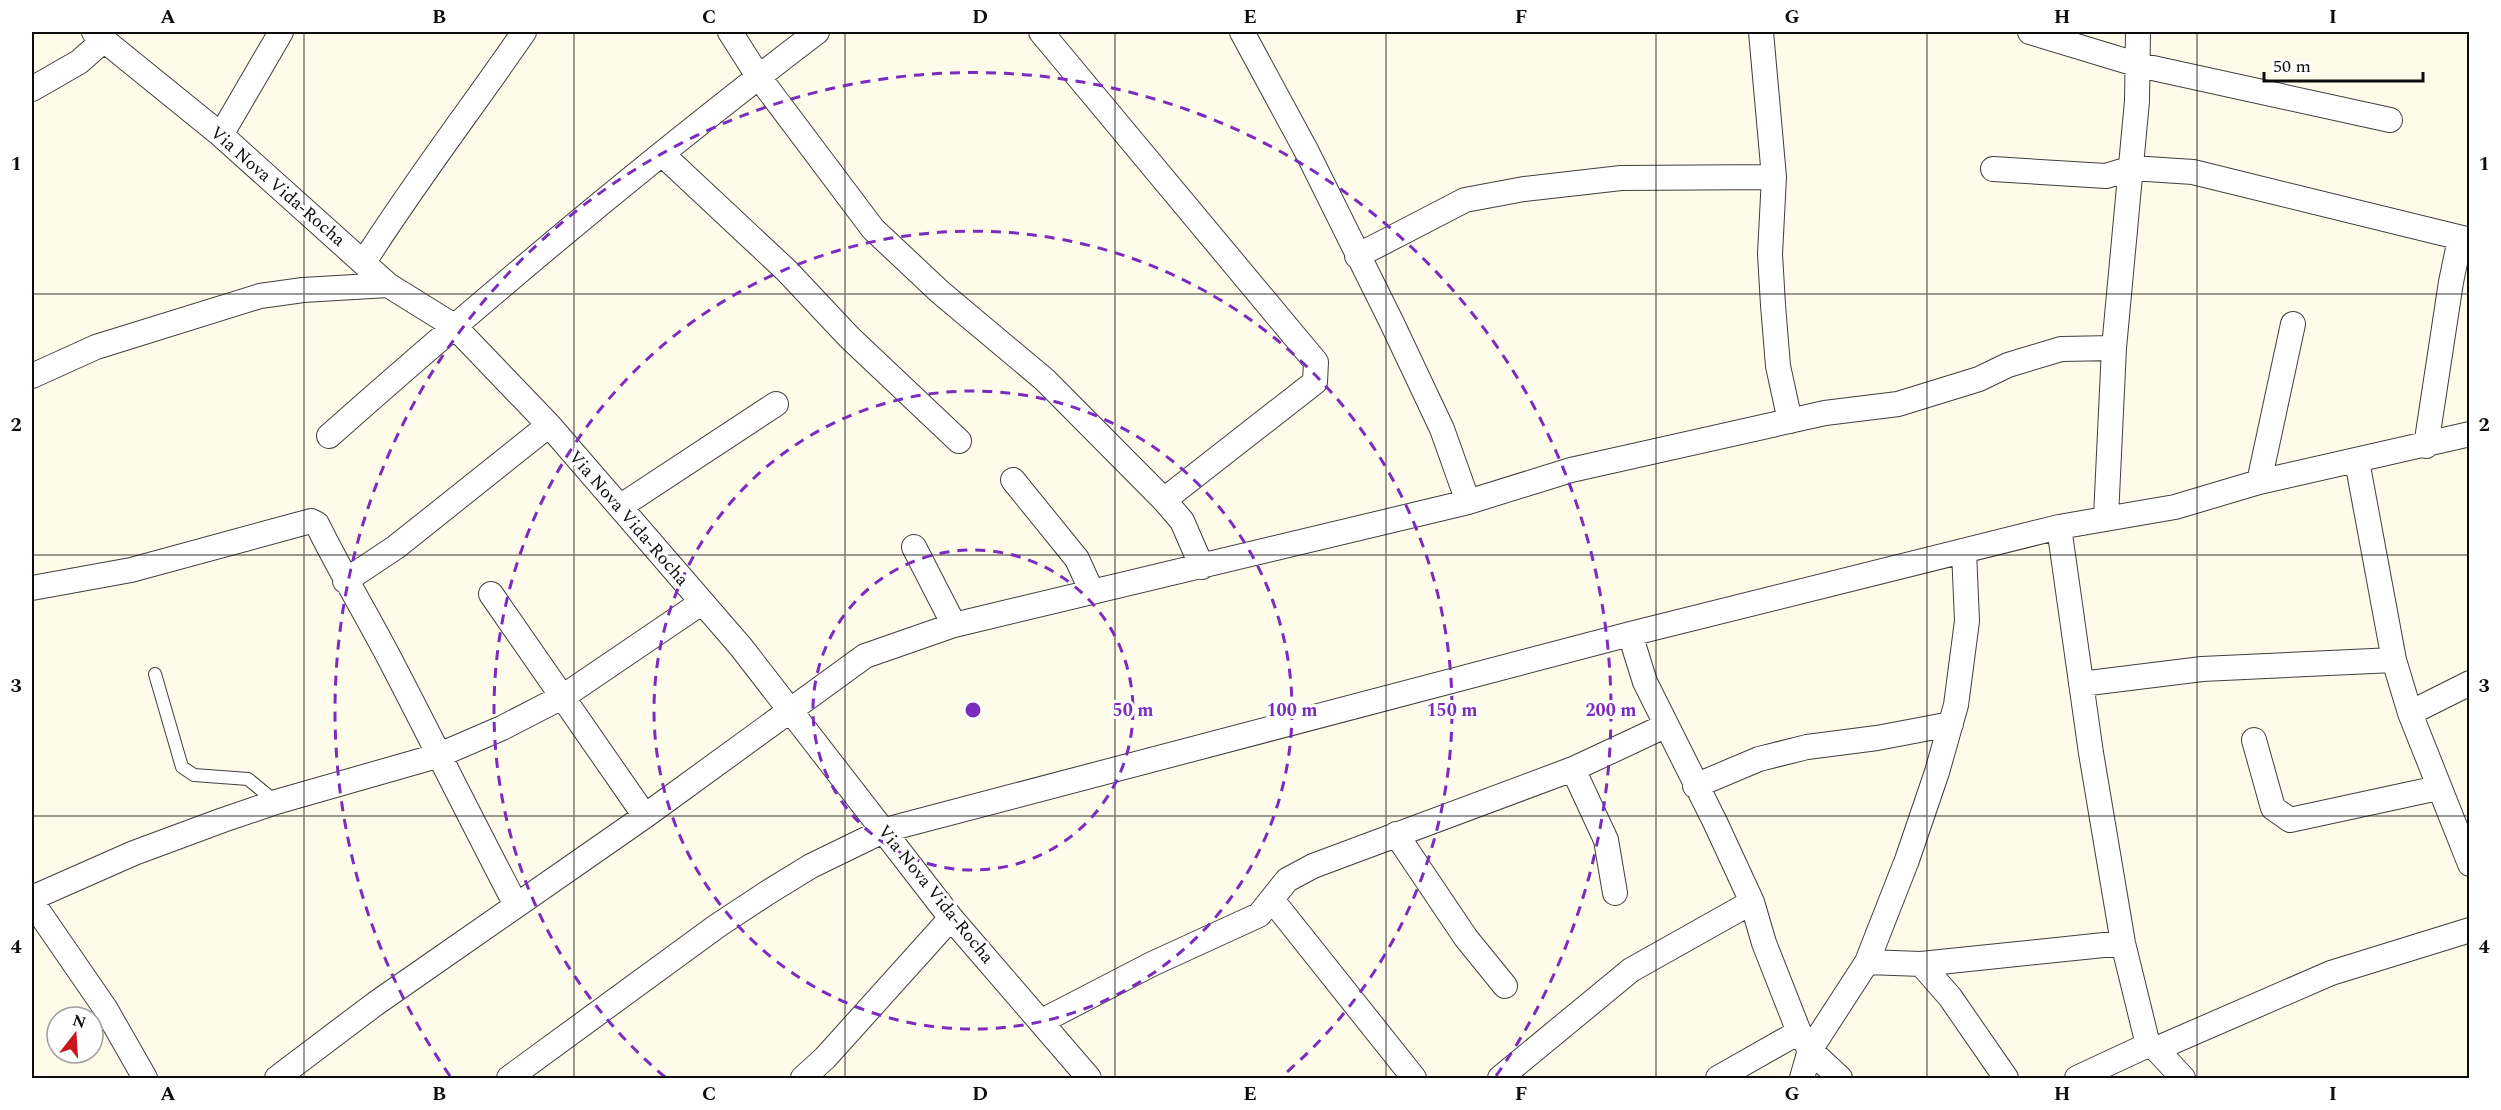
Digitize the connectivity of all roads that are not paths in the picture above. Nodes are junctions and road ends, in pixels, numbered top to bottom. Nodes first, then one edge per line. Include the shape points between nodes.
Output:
1 (281, 32) edge
2 (524, 32) edge
3 (730, 32) edge
4 (817, 32) edge
5 (1041, 32) edge
6 (1242, 32) edge
7 (1761, 32) edge
8 (2030, 32) edge
9 (2138, 32) edge
10 (99, 36) edge
11 (2139, 66) junction
12 (758, 76) junction
13 (32, 89) edge
14 (2390, 120) dead end
15 (221, 135) junction
16 (662, 154) junction
17 (2132, 168) junction
18 (1993, 169) dead end
19 (1774, 177) junction
20 (2465, 239) edge
21 (1358, 256) junction
22 (364, 262) junction
23 (388, 285) junction
24 (2293, 324) dead end
25 (454, 326) junction
26 (2114, 348) junction
27 (32, 376) edge
28 (776, 404) dead end
29 (1790, 422) junction
30 (549, 425) junction
31 (2469, 434) edge
32 (329, 436) dead end
33 (959, 441) dead end
34 (2426, 446) junction
35 (2357, 461) junction
36 (1013, 480) dead end
37 (2259, 482) junction
38 (1164, 500) junction
39 (1468, 502) junction
40 (621, 506) junction
41 (2106, 517) junction
42 (2059, 527) junction
43 (914, 547) dead end
44 (1964, 551) junction
45 (1202, 567) junction
46 (345, 581) junction
47 (32, 588) edge
48 (1092, 592) junction
49 (490, 594) dead end
50 (701, 603) junction
51 (954, 625) junction
52 (1630, 634) junction
53 (2394, 660) junction
54 (155, 674) dead end
55 (2469, 683) edge
56 (2081, 684) junction
57 (564, 696) junction
58 (790, 708) junction
59 (2410, 713) junction
60 (1951, 724) junction
61 (1665, 726) junction
62 (2254, 740) dead end
63 (437, 756) junction
64 (1573, 769) junction
65 (1695, 786) junction
66 (2438, 788) junction
67 (276, 802) junction
68 (645, 816) junction
69 (885, 831) junction
70 (1396, 834) junction
71 (2469, 864) edge
72 (1615, 893) dead end
73 (32, 900) edge
74 (1273, 901) junction
75 (1752, 902) junction
76 (516, 905) junction
77 (951, 918) junction
78 (2469, 930) edge
79 (2123, 943) junction
80 (1867, 962) junction
81 (1921, 964) junction
82 (1505, 986) dead end
83 (1042, 1021) junction
84 (1804, 1041) junction
85 (2152, 1047) junction
86 (145, 1078) edge
87 (277, 1078) edge
88 (509, 1078) edge
89 (803, 1078) edge
90 (1089, 1078) edge
91 (1414, 1078) edge
92 (1500, 1078) edge
93 (1718, 1078) edge
94 (1802, 1078) edge
95 (1840, 1078) edge
96 (2006, 1078) edge
97 (2077, 1078) edge
98 (2183, 1078) edge

1 - 15 street
2 - 22 street via 453,135 412,186
3 - 12 street
4 - 12 street
5 - 38 street via 1316,362 1315,382
6 - 21 street
7 - 19 street
8 - 11 street
9 - 11 street
10 - 13 street via 80,62
10 - 15 street, Via Nova Vida-Rocha
11 - 14 street
11 - 17 street
12 - 16 street
12 - 38 street via 873,229 917,272 1045,380
15 - 22 street, Via Nova Vida-Rocha
16 - 25 street
16 - 33 street
17 - 18 street via 2106,176
17 - 20 street via 2193,172
17 - 26 street
19 - 21 street via 1621,178 1465,200
19 - 29 street via 1770,254 1773,305 1778,366
20 - 34 street via 2451,282
21 - 39 street via 1442,429
22 - 23 street, Via Nova Vida-Rocha
23 - 25 street, Via Nova Vida-Rocha
23 - 27 street via 260,296 96,347
24 - 37 street
25 - 30 street, Via Nova Vida-Rocha
25 - 32 street
26 - 29 street via 2061,349 1898,404 1825,413
26 - 41 street
28 - 40 street
29 - 39 street via 1571,470
30 - 40 street, Via Nova Vida-Rocha
30 - 46 street via 396,547
31 - 34 street
34 - 35 street
35 - 37 street
35 - 53 street
36 - 48 street via 1077,559
37 - 41 street via 2175,507
38 - 45 street via 1182,521
39 - 45 street
40 - 50 street, Via Nova Vida-Rocha
41 - 42 street
42 - 44 street
42 - 56 street
43 - 51 street
44 - 52 street
44 - 60 street via 1967,621
45 - 48 street
46 - 47 street via 317,524 311,521 131,570
46 - 63 street via 395,667
48 - 51 street
49 - 57 street
50 - 57 street
50 - 58 street, Via Nova Vida-Rocha
51 - 58 street via 865,656
52 - 61 street via 1645,682
52 - 69 street
53 - 56 street via 2202,669
53 - 59 street
54 - 67 lane via 182,767 194,775 248,778
55 - 59 street
56 - 79 street
57 - 63 street
57 - 68 street
58 - 68 street
58 - 69 street, Via Nova Vida-Rocha
59 - 66 street
60 - 65 street via 1807,747 1759,759
60 - 80 street via 1907,860
61 - 64 street
61 - 65 street
62 - 66 street via 2272,808 2290,820
63 - 67 street
63 - 76 street
64 - 70 street
64 - 72 street via 1606,840
65 - 75 street
66 - 71 street
67 - 73 street via 134,853
68 - 76 street
69 - 77 street, Via Nova Vida-Rocha
69 - 88 street via 767,893
70 - 74 street via 1287,880
70 - 82 street via 1466,938
73 - 86 street via 105,1008
74 - 83 street via 1244,924 1152,964
74 - 91 street
75 - 84 street via 1764,943
75 - 92 street via 1630,970
76 - 87 street
77 - 83 street, Via Nova Vida-Rocha
77 - 89 street
78 - 85 street via 2331,973
79 - 81 street
79 - 85 street
80 - 81 street
80 - 84 street
81 - 96 street via 1950,997
83 - 90 street, Via Nova Vida-Rocha
84 - 93 street
84 - 94 street
84 - 95 street
85 - 97 street
85 - 98 street

